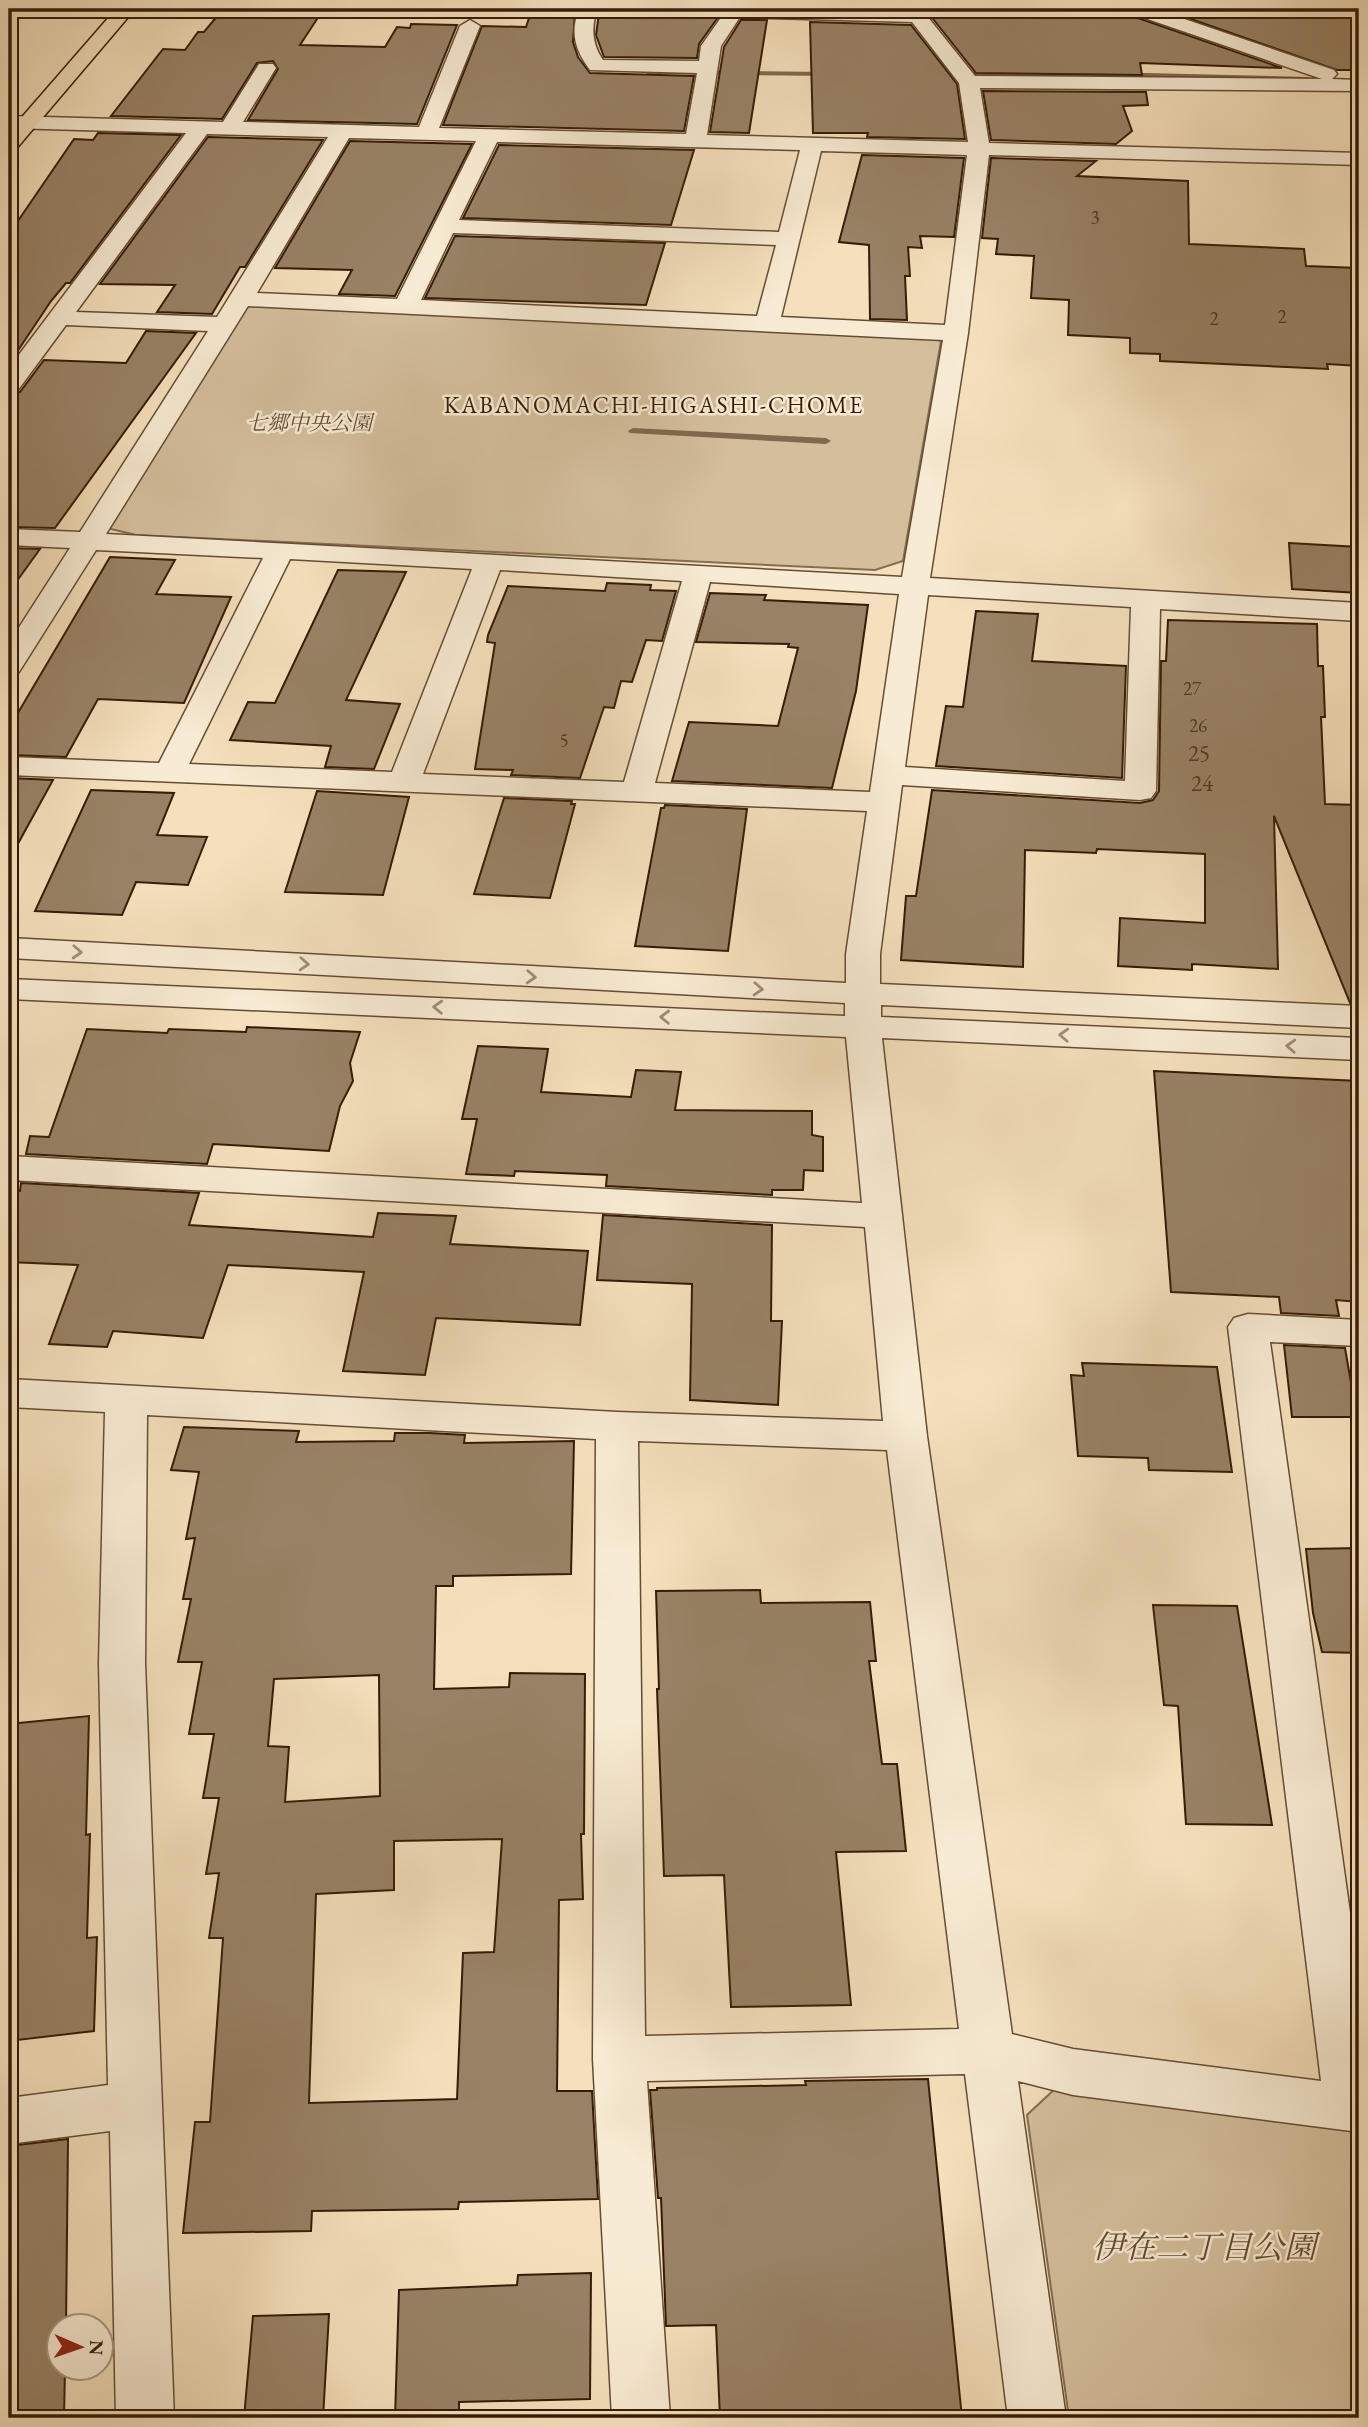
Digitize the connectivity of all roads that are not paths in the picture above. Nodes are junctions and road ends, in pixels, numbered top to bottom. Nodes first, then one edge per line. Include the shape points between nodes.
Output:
1 (126, 9) edge
2 (588, 9) edge
3 (1138, 9) edge
4 (736, 10) edge
5 (918, 12) edge
6 (470, 26) dead end
7 (266, 68) dead end
8 (706, 71) junction
9 (1112, 71) dead end
10 (1323, 73) junction
11 (965, 76) junction
12 (1355, 83) edge
13 (19, 122) edge
14 (202, 126) junction
15 (230, 127) junction
16 (342, 131) junction
17 (427, 132) junction
18 (490, 134) junction
19 (696, 140) junction
20 (812, 144) junction
21 (9, 145) edge
22 (979, 147) junction
23 (1359, 159) edge
24 (446, 226) junction
25 (790, 239) junction
26 (241, 299) junction
27 (406, 306) junction
28 (59, 318) junction
29 (768, 323) junction
30 (225, 325) junction
31 (956, 333) junction
32 (9, 385) edge
33 (9, 537) edge
34 (88, 541) junction
35 (280, 552) junction
36 (489, 561) junction
37 (698, 574) junction
38 (915, 588) junction
39 (1146, 600) junction
40 (1359, 612) edge
41 (9, 666) edge
42 (9, 766) edge
43 (169, 773) junction
44 (404, 782) junction
45 (887, 789) junction
46 (637, 792) junction
47 (9, 948) edge
48 (9, 989) edge
49 (863, 1010) junction
50 (1359, 1017) edge
51 (1359, 1049) edge
52 (9, 1168) edge
53 (881, 1216) junction
54 (1359, 1333) edge
55 (9, 1393) edge
56 (126, 1399) junction
57 (617, 1426) junction
58 (906, 1436) junction
59 (989, 2051) junction
60 (619, 2059) junction
61 (136, 2105) junction
62 (1355, 2109) edge
63 (9, 2121) edge
64 (145, 2418) edge
65 (641, 2418) edge
66 (1037, 2418) edge

1 - 13 main road
2 - 8 street via 581,24 583,38 597,66
3 - 10 street
4 - 5 street
4 - 8 street via 711,46
5 - 11 street
6 - 17 street
7 - 15 street
8 - 19 street
9 - 10 street
10 - 12 street
11 - 12 street
11 - 22 street
13 - 14 street
13 - 21 main road
14 - 15 street
14 - 28 street
15 - 16 street
16 - 17 street
16 - 26 street
17 - 18 street
18 - 19 street
18 - 24 street
19 - 20 street
20 - 22 street
20 - 25 street
22 - 23 street
22 - 31 street
24 - 25 street
24 - 27 street
25 - 29 street
26 - 27 street
26 - 30 street
27 - 29 street
28 - 30 street
28 - 32 street
29 - 31 street
30 - 34 street
31 - 38 street
33 - 34 street
34 - 35 street
34 - 41 street
35 - 36 street
35 - 43 street
36 - 37 street
36 - 44 street
37 - 38 street
37 - 46 street
38 - 39 street
38 - 45 street
39 - 40 street
39 - 45 street via 1140,791
42 - 43 street
43 - 44 street
44 - 46 street
45 - 46 street
45 - 49 street via 863,954
47 -> 49 street
49 -> 48 street
49 - 50 street
51 -> 49 street
49 - 53 street
52 - 53 street
53 - 58 street
54 - 62 street via 1248,1327
55 - 56 street
56 - 57 street
56 - 61 street via 122,1663
57 - 58 street
57 - 60 street
58 - 59 street
59 - 60 street
59 - 62 street via 1073,2072
59 - 66 street
60 - 65 street
61 - 63 street
61 - 64 street

